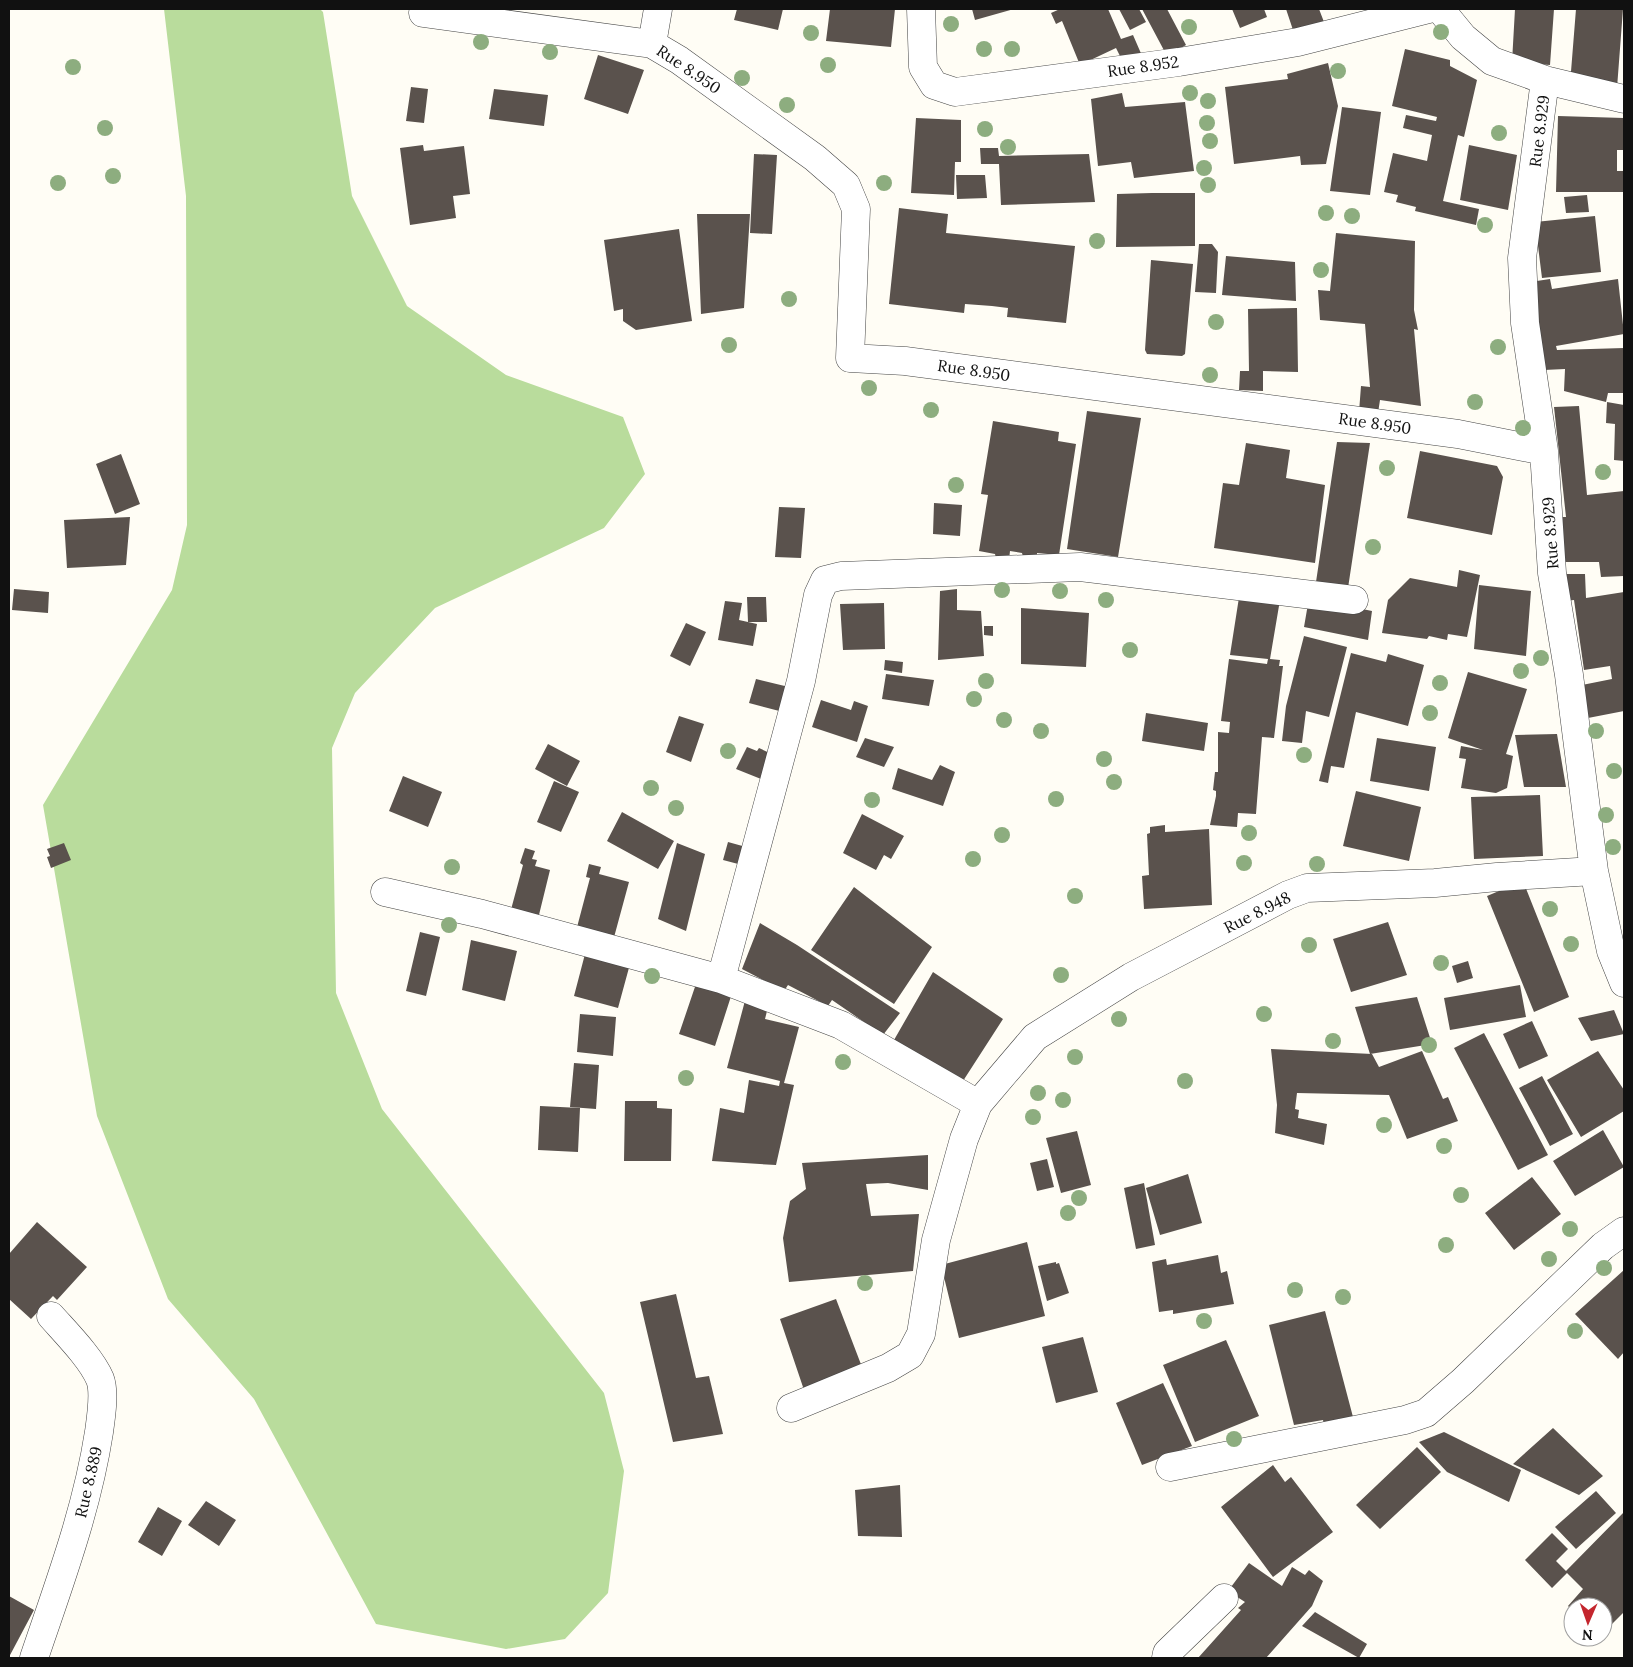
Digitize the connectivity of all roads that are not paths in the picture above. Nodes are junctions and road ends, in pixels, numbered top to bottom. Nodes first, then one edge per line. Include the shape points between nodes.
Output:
1 (658, 9) edge
2 (921, 9) edge
3 (1429, 9) edge
4 (1440, 9) edge
5 (423, 13) dead end
6 (652, 44) junction
7 (1545, 80) junction
8 (1624, 99) edge
9 (1544, 451) junction
10 (1354, 600) dead end
11 (1594, 871) junction
12 (385, 892) dead end
13 (721, 979) junction
14 (1624, 982) edge
15 (978, 1104) junction
16 (1624, 1231) edge
17 (51, 1316) dead end
18 (791, 1408) dead end
19 (1170, 1467) dead end
20 (1224, 1598) dead end
21 (34, 1658) edge
22 (1166, 1658) edge

1 - 6 street, Rue 8.950
2 - 3 street, Rue 8.952 via 923,67 934,85 955,92 1179,62 1289,43
4 - 7 street via 1463,37 1492,61
5 - 6 street
6 - 9 street, Rue 8.950 via 815,158 846,185 856,209 850,358 905,360 1458,434
7 - 8 street
7 - 9 street, Rue 8.929 via 1522,258 1524,323
9 - 11 street, Rue 8.929 via 1552,573 1569,675
10 - 13 street via 1080,567 841,576 825,580 818,595 801,681
11 - 14 street, Rue 8.929 via 1611,952
11 - 15 street, Rue 8.948 via 1435,883 1307,888 1288,894 1131,977 1035,1037
12 - 13 street via 482,914
13 - 15 street via 841,1025
15 - 18 street, Rue 8.948 via 964,1139 936,1240 921,1334 910,1355 888,1368
16 - 19 street via 1603,1246 1426,1413 1405,1420
17 - 21 street, Rue 8.889 via 100,1380 103,1410 94,1462 73,1543
20 - 22 street via 1167,1653

